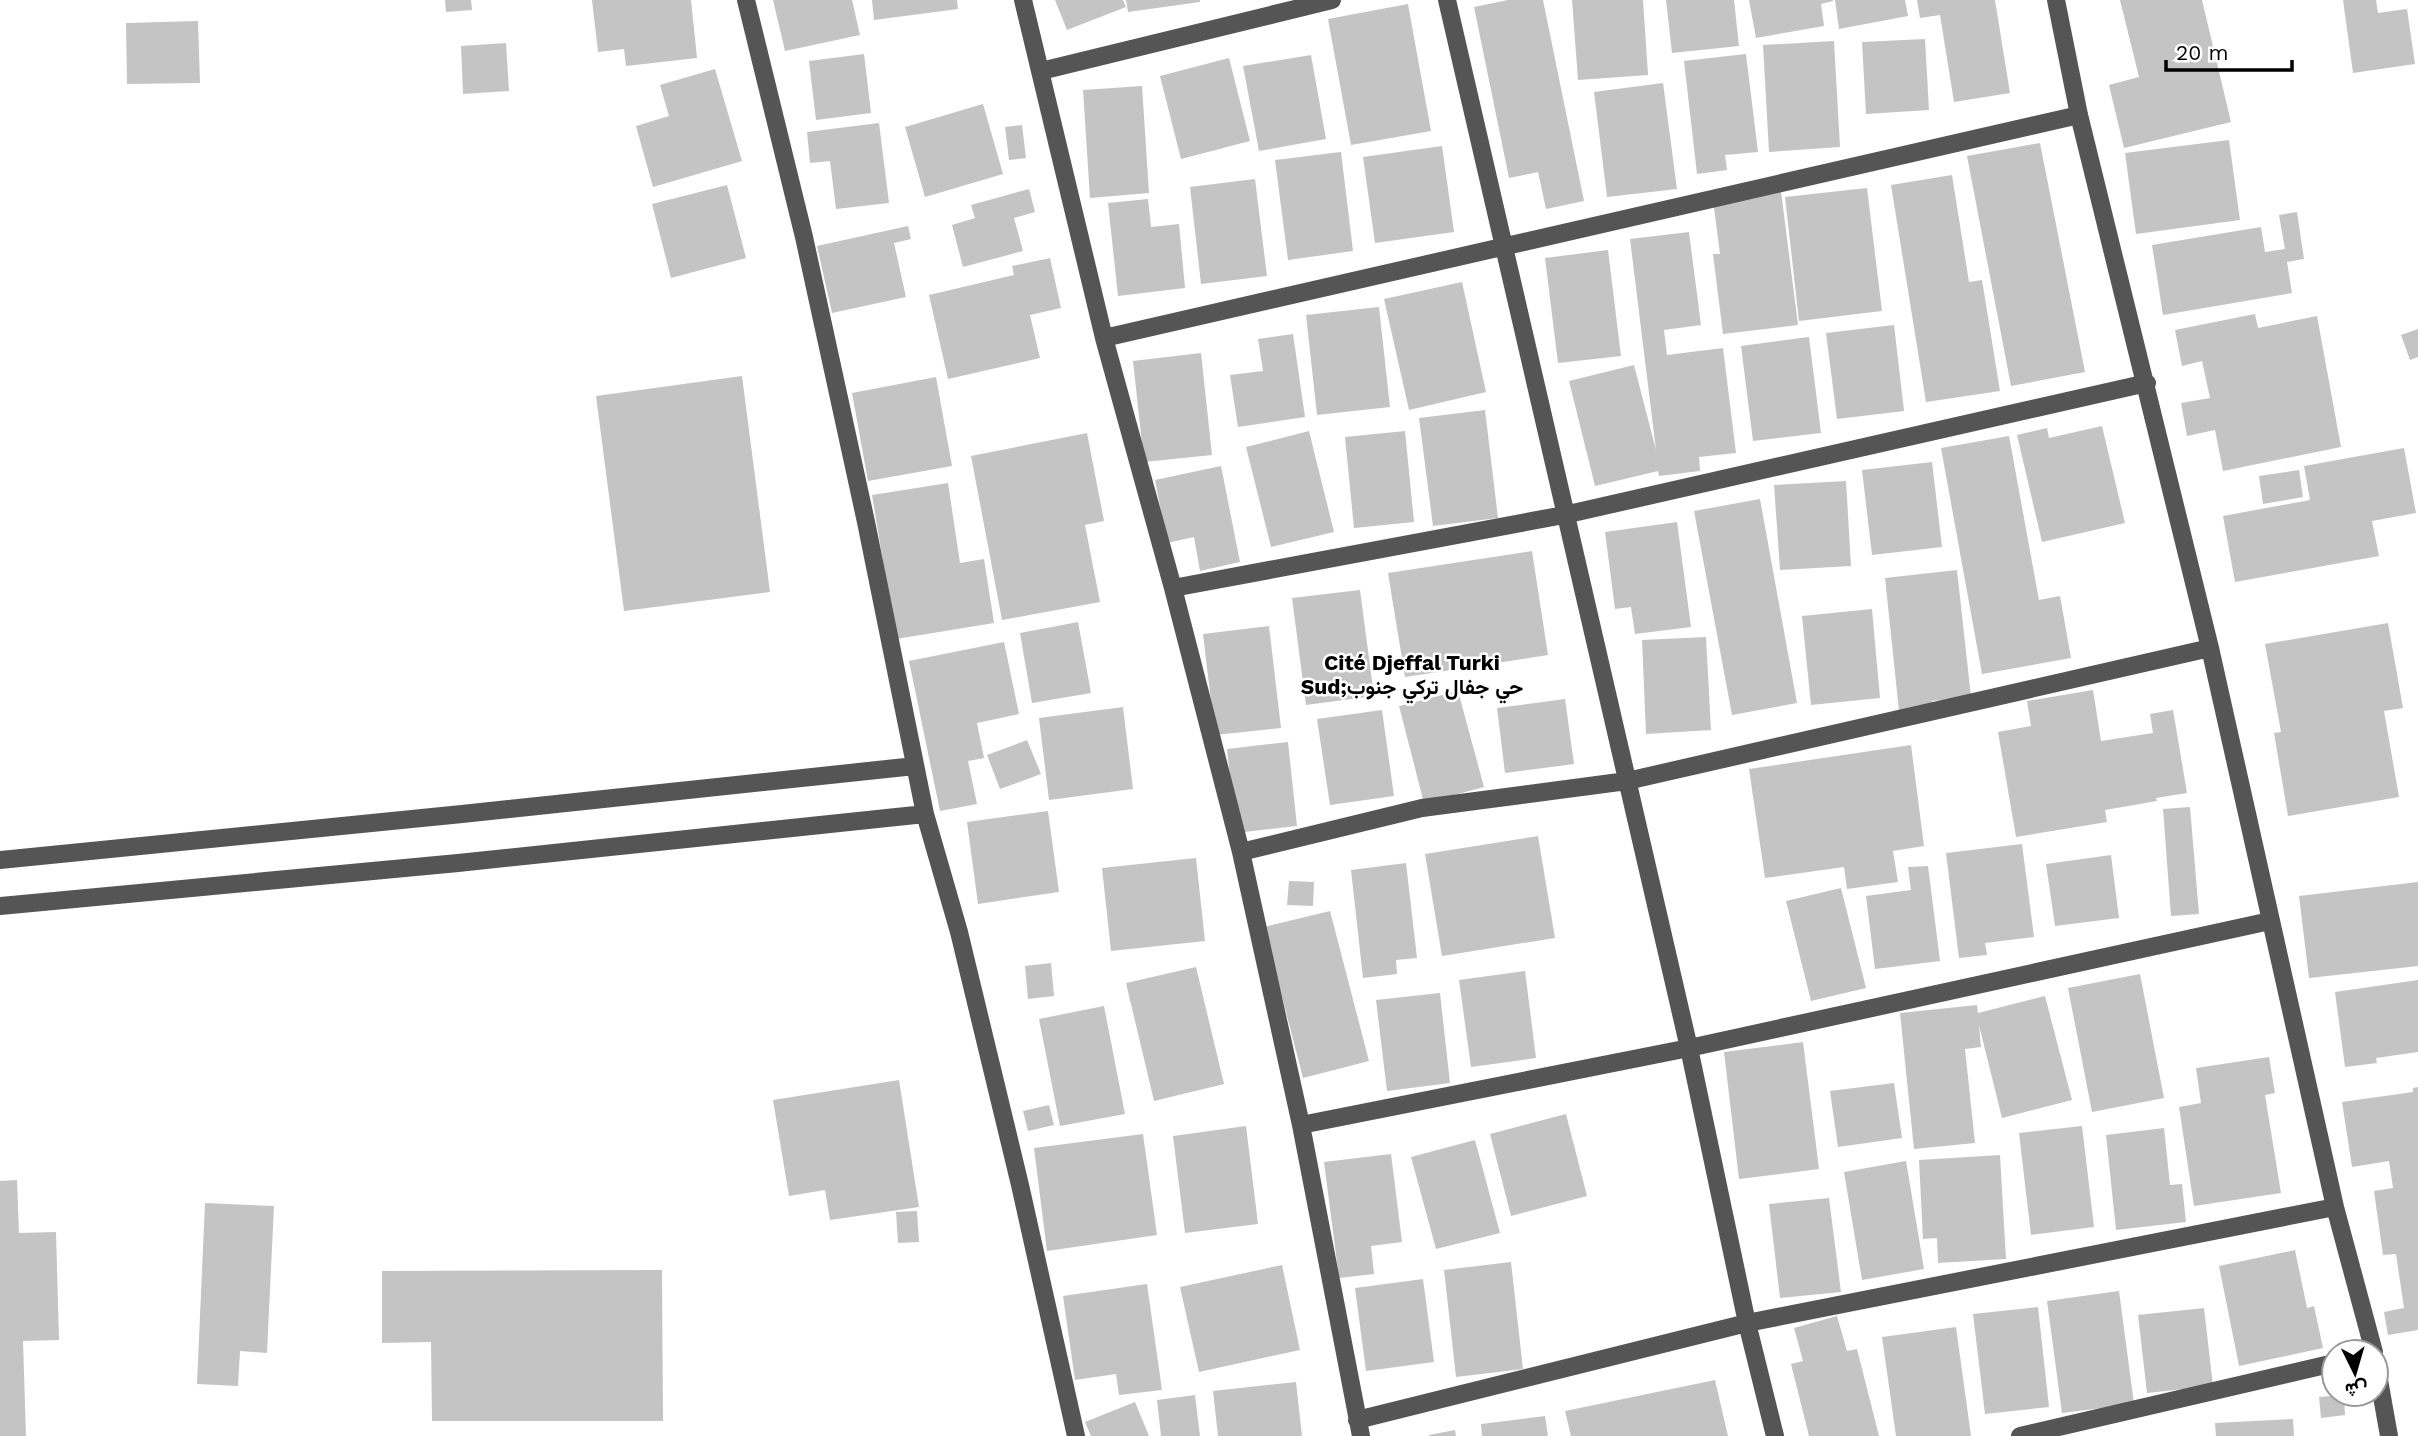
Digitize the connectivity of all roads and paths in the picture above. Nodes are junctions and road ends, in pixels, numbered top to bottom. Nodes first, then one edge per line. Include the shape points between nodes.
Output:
1 (746, 0) edge
2 (1023, 0) edge
3 (1332, 0) edge
4 (1447, 0) edge
5 (2056, 0) edge
6 (1041, 71) junction
7 (2079, 115) junction
8 (1505, 246) junction
9 (1104, 338) junction
10 (2147, 383) junction
11 (1564, 515) junction
12 (1173, 588) junction
13 (2210, 648) junction
14 (915, 766) junction
15 (1627, 781) junction
16 (925, 814) junction
17 (1241, 852) junction
18 (0, 860) edge
19 (0, 906) edge
20 (2270, 921) junction
21 (1689, 1048) junction
22 (1301, 1125) junction
23 (2334, 1207) junction
24 (1747, 1323) junction
25 (2370, 1338) edge
26 (2320, 1366) edge
27 (2384, 1408) edge
28 (1359, 1428) edge
29 (1076, 1436) edge
30 (1775, 1436) edge
31 (2020, 1436) edge
32 (2389, 1436) edge

1 - 14 street via 804,237
2 - 6 street
3 - 6 street
4 - 8 street
5 - 7 street
6 - 9 street
7 - 8 street
7 - 10 street
8 - 9 street
8 - 11 street
9 - 12 street
10 - 11 street
10 - 13 street
11 - 12 street
11 - 15 street
12 - 17 street
13 - 15 street
13 - 20 street
14 - 16 street
14 - 18 street
15 - 17 street via 1422,808
15 - 21 street
16 - 19 street
16 - 29 street via 969,972
17 - 22 street
20 - 21 street
20 - 23 street
21 - 22 street
21 - 24 street
22 - 28 street
23 - 24 street
23 - 25 street
24 - 28 street
24 - 30 street
26 - 31 street
27 - 32 street

